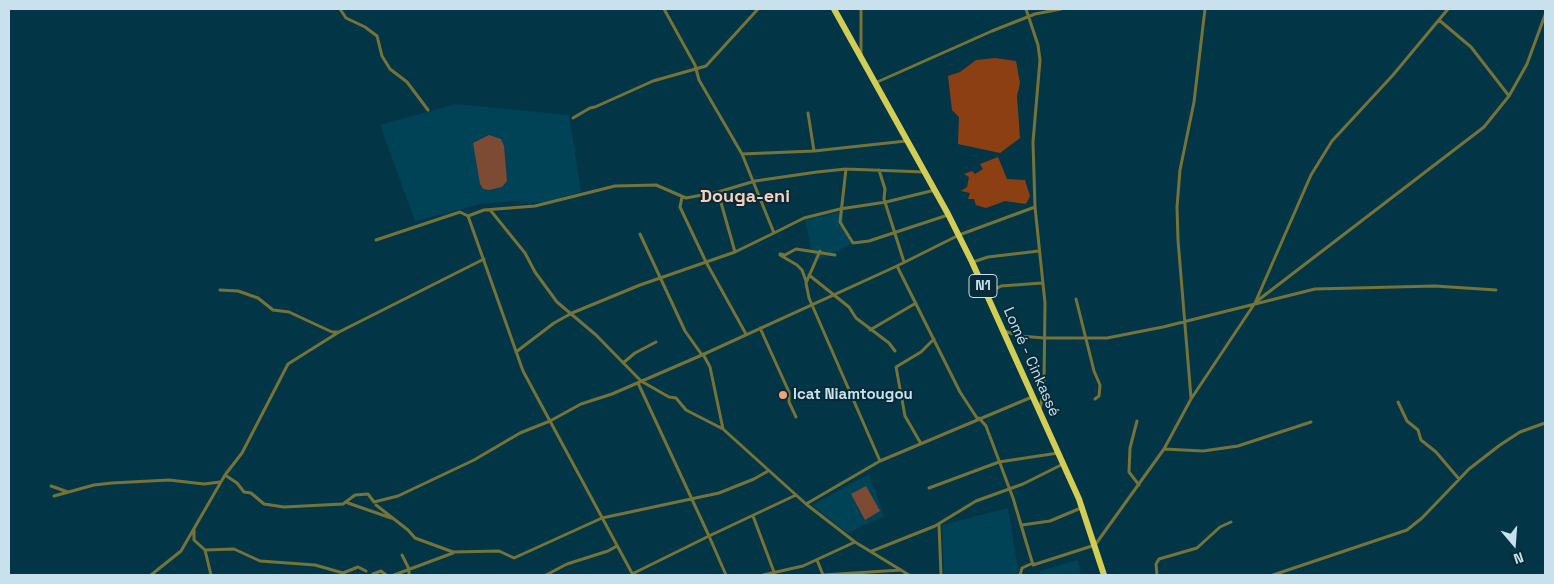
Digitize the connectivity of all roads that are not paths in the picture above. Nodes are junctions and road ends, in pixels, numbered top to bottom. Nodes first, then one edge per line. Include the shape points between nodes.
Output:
1 (340, 9) edge
2 (664, 9) edge
3 (758, 9) edge
4 (834, 9) edge
5 (861, 9) edge
6 (1026, 9) edge
7 (1061, 9) edge
8 (1204, 9) edge
9 (1448, 9) edge
10 (1545, 15) edge
11 (1029, 18) junction
12 (1438, 20) junction
13 (862, 59) junction
14 (695, 70) junction
15 (874, 83) junction
16 (1509, 96) junction
17 (428, 110) dead end
18 (808, 113) dead end
19 (573, 118) dead end
20 (907, 141) junction
21 (814, 151) junction
22 (742, 154) junction
23 (846, 169) junction
24 (879, 170) junction
25 (924, 172) junction
26 (755, 181) junction
27 (934, 190) junction
28 (718, 192) junction
29 (682, 196) junction
30 (886, 202) junction
31 (1035, 207) junction
32 (840, 209) junction
33 (491, 211) junction
34 (948, 214) junction
35 (468, 216) junction
36 (774, 233) junction
37 (894, 233) junction
38 (640, 234) dead end
39 (959, 235) junction
40 (376, 240) dead end
41 (820, 251) junction
42 (1039, 251) junction
43 (735, 252) junction
44 (835, 256) dead end
45 (484, 259) junction
46 (706, 262) junction
47 (904, 262) junction
48 (972, 262) junction
49 (898, 266) junction
50 (809, 275) junction
51 (660, 278) junction
52 (806, 283) junction
53 (1042, 283) junction
54 (220, 290) dead end
55 (1496, 290) dead end
56 (833, 294) junction
57 (986, 294) junction
58 (1076, 299) dead end
59 (916, 303) junction
60 (1255, 303) junction
61 (812, 304) junction
62 (572, 313) junction
63 (1186, 321) junction
64 (760, 328) junction
65 (870, 330) junction
66 (1004, 331) junction
67 (339, 332) junction
68 (746, 334) junction
69 (1044, 338) junction
70 (934, 339) junction
71 (1086, 340) junction
72 (656, 342) dead end
73 (895, 351) dead end
74 (516, 352) junction
75 (702, 355) junction
76 (623, 363) junction
77 (640, 382) junction
78 (1032, 397) junction
79 (1095, 399) dead end
80 (1191, 399) junction
81 (1398, 402) dead end
82 (1039, 411) junction
83 (796, 417) dead end
84 (978, 418) junction
85 (550, 421) junction
86 (1137, 421) dead end
87 (1311, 422) dead end
88 (1545, 423) edge
89 (723, 429) junction
90 (920, 442) junction
91 (1164, 448) junction
92 (1058, 453) junction
93 (880, 461) junction
94 (999, 462) junction
95 (1063, 464) junction
96 (768, 471) junction
97 (225, 475) junction
98 (1458, 479) junction
99 (221, 482) junction
100 (1139, 485) junction
101 (51, 486) dead end
102 (929, 488) dead end
103 (1008, 489) junction
104 (69, 492) junction
105 (796, 495) junction
106 (54, 496) dead end
107 (692, 500) junction
108 (347, 503) junction
109 (376, 504) dead end
110 (806, 504) junction
111 (1082, 508) junction
112 (752, 516) junction
113 (392, 518) junction
114 (602, 518) junction
115 (1232, 522) dead end
116 (939, 524) junction
117 (1022, 526) junction
118 (194, 529) junction
119 (709, 536) junction
120 (855, 542) junction
121 (1095, 545) junction
122 (617, 546) junction
123 (205, 550) junction
124 (872, 551) junction
125 (453, 552) junction
126 (402, 555) dead end
127 (817, 560) junction
128 (1033, 563) junction
129 (409, 569) junction
130 (366, 570) dead end
131 (902, 570) junction
132 (774, 572) junction
133 (373, 574) dead end
134 (632, 574) edge
135 (151, 575) edge
136 (211, 575) edge
137 (386, 575) edge
138 (394, 575) edge
139 (409, 575) edge
140 (546, 575) edge
141 (726, 575) edge
142 (763, 575) edge
143 (824, 575) edge
144 (909, 575) edge
145 (942, 575) edge
146 (1020, 575) edge
147 (1104, 575) edge
148 (1157, 575) edge
149 (1273, 575) edge

1 - 17 street via 346,18 377,36 382,56 390,69 407,82
2 - 14 street
3 - 14 street via 708,64
4 - 13 highway, Lomé - Cinkassé / N1
5 - 13 street
6 - 11 street
7 - 11 street
8 - 63 street via 1194,102 1180,170 1178,240
9 - 12 street
10 - 16 street via 1529,58
11 - 15 street
11 - 31 street via 1040,60 1033,142
12 - 16 street via 1471,47
12 - 60 street via 1332,141 1311,175
13 - 15 highway, Lomé - Cinkassé / N1
14 - 19 street via 653,81
14 - 22 street
15 - 20 highway, Lomé - Cinkassé / N1
16 - 60 street via 1472,138
18 - 21 street
20 - 21 street
20 - 25 highway, Lomé - Cinkassé / N1
21 - 22 street
22 - 26 street
23 - 24 street
23 - 26 street
23 - 32 street
24 - 25 street
24 - 30 street
25 - 27 highway, Lomé - Cinkassé / N1
26 - 28 street
26 - 36 street
27 - 30 street
27 - 34 highway, Lomé - Cinkassé / N1
28 - 29 street via 687,198
28 - 43 street
29 - 33 street via 656,185 615,186 535,206
29 - 46 street via 680,207
30 - 32 street
30 - 37 street
31 - 39 street
31 - 42 street
32 - 36 street via 804,218
32 - 37 street via 840,222 853,243
33 - 35 street
33 - 62 street via 525,253 557,302
34 - 37 street
34 - 39 highway, Lomé - Cinkassé / N1
35 - 40 street via 460,212
35 - 45 street
36 - 43 street
37 - 47 street
38 - 51 street
39 - 47 street
39 - 48 highway, Lomé - Cinkassé / N1
41 - 44 street
41 - 50 street
41 - 52 street via 796,249 780,254 802,270
42 - 48 street
42 - 53 street
43 - 46 street
45 - 67 street
45 - 74 street
46 - 51 street
46 - 68 street
47 - 49 street
48 - 57 highway, Lomé - Cinkassé / N1
49 - 56 street
49 - 59 street
50 - 52 street
50 - 56 street
51 - 62 street
51 - 75 street via 685,330
52 - 61 street
53 - 57 street via 1001,286
53 - 69 street
54 - 67 street via 238,291 258,298 273,310 289,312 332,332
55 - 60 street via 1378,286 1315,289
56 - 61 street
56 - 65 street via 849,306 856,318
57 - 66 highway, Lomé - Cinkassé / N1
58 - 71 street
59 - 65 street
59 - 70 street
60 - 63 street
60 - 80 street
61 - 64 street
61 - 93 street
62 - 74 street
62 - 76 street
63 - 71 street
63 - 80 street
64 - 68 street
64 - 83 street
65 - 73 street
66 - 69 street
66 - 78 highway, Lomé - Cinkassé / N1
67 - 97 street via 288,364 242,454
68 - 75 street
69 - 71 street
69 - 82 street via 1044,383
70 - 84 street via 960,392
70 - 90 street via 921,352 896,367 906,416
71 - 79 street via 1101,390
72 - 76 street via 635,352
74 - 85 street
75 - 77 street
75 - 89 street via 710,367
76 - 77 street
77 - 85 street via 581,404
77 - 89 street via 676,398 686,410
77 - 107 street
78 - 82 highway, Lomé - Cinkassé / N1
78 - 84 street
80 - 91 street
81 - 98 street via 1404,417 1418,430 1421,440 1436,452
82 - 92 highway, Lomé - Cinkassé / N1
84 - 90 street via 934,439
84 - 94 street via 986,426
85 - 108 street via 520,433 474,460 398,496 374,502 368,494 356,495
85 - 114 street
86 - 100 street via 1130,448 1129,472
87 - 91 street via 1238,446 1203,451
88 - 98 street via 1527,429 1500,445
89 - 96 street
90 - 93 street
91 - 100 street
92 - 94 street
92 - 95 highway, Lomé - Cinkassé / N1
93 - 110 street
94 - 102 street
94 - 103 street
95 - 103 street
95 - 111 highway, Lomé - Cinkassé / N1
96 - 105 street
96 - 107 street via 719,494
97 - 99 street
97 - 108 street via 264,504 295,508
98 - 149 street via 1407,530
99 - 104 street via 112,483
99 - 118 street
100 - 121 street
101 - 104 street
103 - 116 street via 976,501
103 - 117 street
104 - 106 street
105 - 110 street
105 - 112 street
107 - 114 street
107 - 119 street
108 - 113 street
109 - 113 street
110 - 120 street
111 - 117 street via 1050,521
111 - 121 highway, Lomé - Cinkassé / N1
112 - 119 street
112 - 132 street
113 - 125 street via 415,538
114 - 122 street
114 - 125 street via 514,558 498,551
115 - 148 street via 1220,527 1197,548 1159,558
116 - 124 street
116 - 145 street
117 - 128 street
118 - 123 street via 195,542
118 - 135 street via 181,551
119 - 134 street
119 - 141 street
120 - 124 street
120 - 127 street
121 - 128 street
121 - 147 highway, Lomé - Cinkassé / N1
122 - 134 street
122 - 140 street
123 - 130 street via 234,549 260,561 315,565 343,573 358,567
123 - 136 street
124 - 131 street
125 - 129 street
126 - 129 street
127 - 132 street
127 - 143 street
128 - 146 street via 1022,568
129 - 138 street
129 - 139 street
131 - 143 street
131 - 144 street
132 - 142 street
133 - 137 street via 381,571

